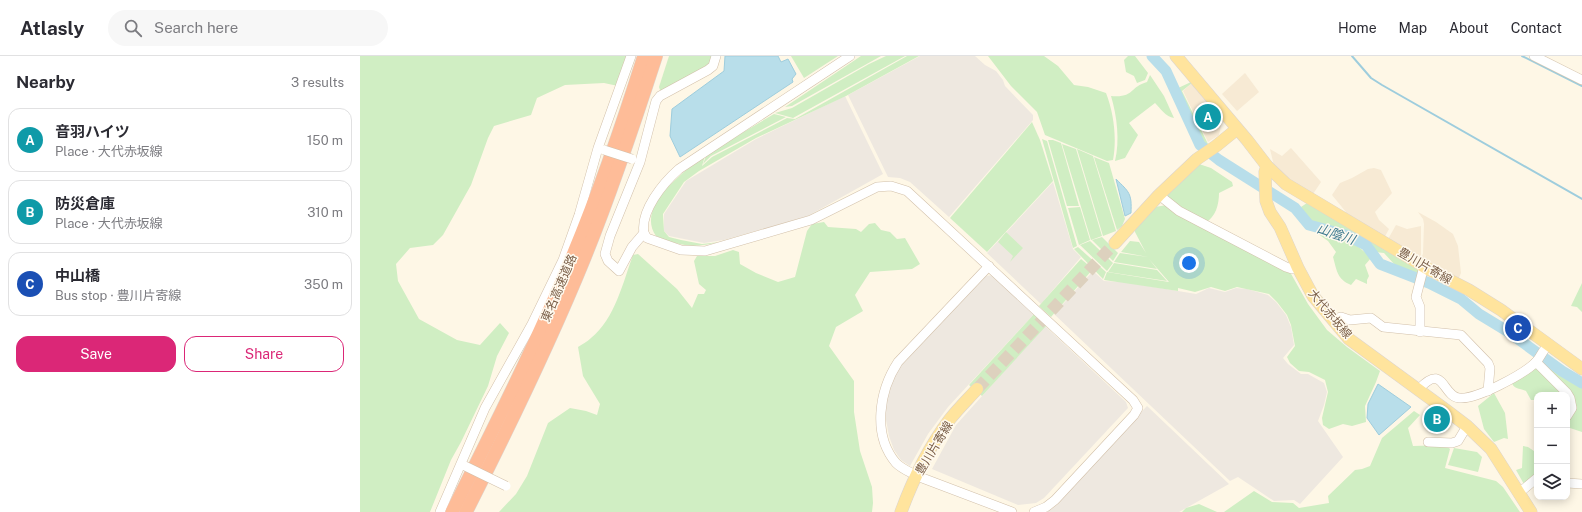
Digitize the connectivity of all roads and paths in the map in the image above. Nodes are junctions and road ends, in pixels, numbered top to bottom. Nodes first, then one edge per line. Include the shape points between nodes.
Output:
1 (631, 56) edge
2 (644, 56) edge
3 (656, 56) edge
4 (716, 56) edge
5 (850, 56) edge
6 (1176, 56) edge
7 (1534, 56) edge
8 (1582, 80) edge
9 (1238, 129) junction
10 (601, 149) junction
11 (636, 161) junction
12 (1266, 169) junction
13 (1159, 195) junction
14 (644, 233) junction
15 (1115, 243) tunnel mouth
16 (989, 266) junction
17 (1298, 268) junction
18 (1423, 271) junction
19 (1333, 320) junction
20 (1420, 332) junction
21 (1549, 345) junction
22 (1537, 361) junction
23 (1582, 369) edge
24 (977, 389) tunnel mouth
25 (1419, 389) junction
26 (1488, 391) junction
27 (1566, 392) edge
28 (1570, 398) edge
29 (1570, 411) edge
30 (1467, 426) junction
31 (1428, 442) dead end
32 (462, 465) junction
33 (917, 476) junction
34 (1534, 481) edge
35 (1570, 483) edge
36 (1582, 484) edge
37 (506, 486) dead end
38 (1519, 494) junction
39 (1000, 511) edge
40 (440, 512) edge
41 (452, 512) edge
42 (466, 512) edge
43 (901, 512) edge
44 (1012, 512) edge
45 (1034, 512) edge
46 (1531, 512) edge

1 - 10 street
2 - 41 highway, 東名高速道路 via 600,187 573,255 543,325
3 - 42 highway, 東名高速道路 via 611,190 584,259 514,416
4 - 11 street via 713,66 708,70 656,100
5 - 14 street via 679,169 665,182 653,200 643,222
6 - 9 main road
7 - 8 street
9 - 12 main road
9 - 13 main road via 1197,159
10 - 11 street, bridge
10 - 32 street via 563,260 535,318 485,408
11 - 14 street via 605,254 619,272 632,247
12 - 17 main road, 大代赤坂線 via 1266,201
12 - 18 main road, 豊川片寄線
13 - 15 main road
13 - 17 street via 1179,211 1286,267
14 - 16 street via 648,238 681,250 705,251 811,220 869,190 892,186 911,194
16 - 33 street via 898,362 884,390 881,420 888,449 897,464
16 - 45 street via 1133,400 1138,408 1055,500
17 - 19 main road, 大代赤坂線 via 1312,296
18 - 20 street via 1416,297 1420,307
18 - 21 main road, 豊川片寄線 via 1469,290
19 - 20 street via 1341,317 1350,320 1372,318 1383,328
19 - 25 main road, 大代赤坂線 via 1349,339
20 - 26 street via 1457,335 1464,338 1488,363
21 - 22 street
21 - 23 main road, 豊川片寄線
22 - 26 street
22 - 27 street
24 - 33 main road, 豊川片寄線 via 937,438
25 - 26 street via 1430,379 1438,379 1453,396 1459,398
25 - 30 main road, 大代赤坂線
28 - 29 street
30 - 31 street via 1458,441
30 - 38 main road, 大代赤坂線 via 1492,449
32 - 37 street, bridge
32 - 40 street
33 - 39 street
33 - 43 main road, 豊川片寄線
34 - 38 street
35 - 36 street
38 - 46 main road, 大代赤坂線
39 - 44 street

